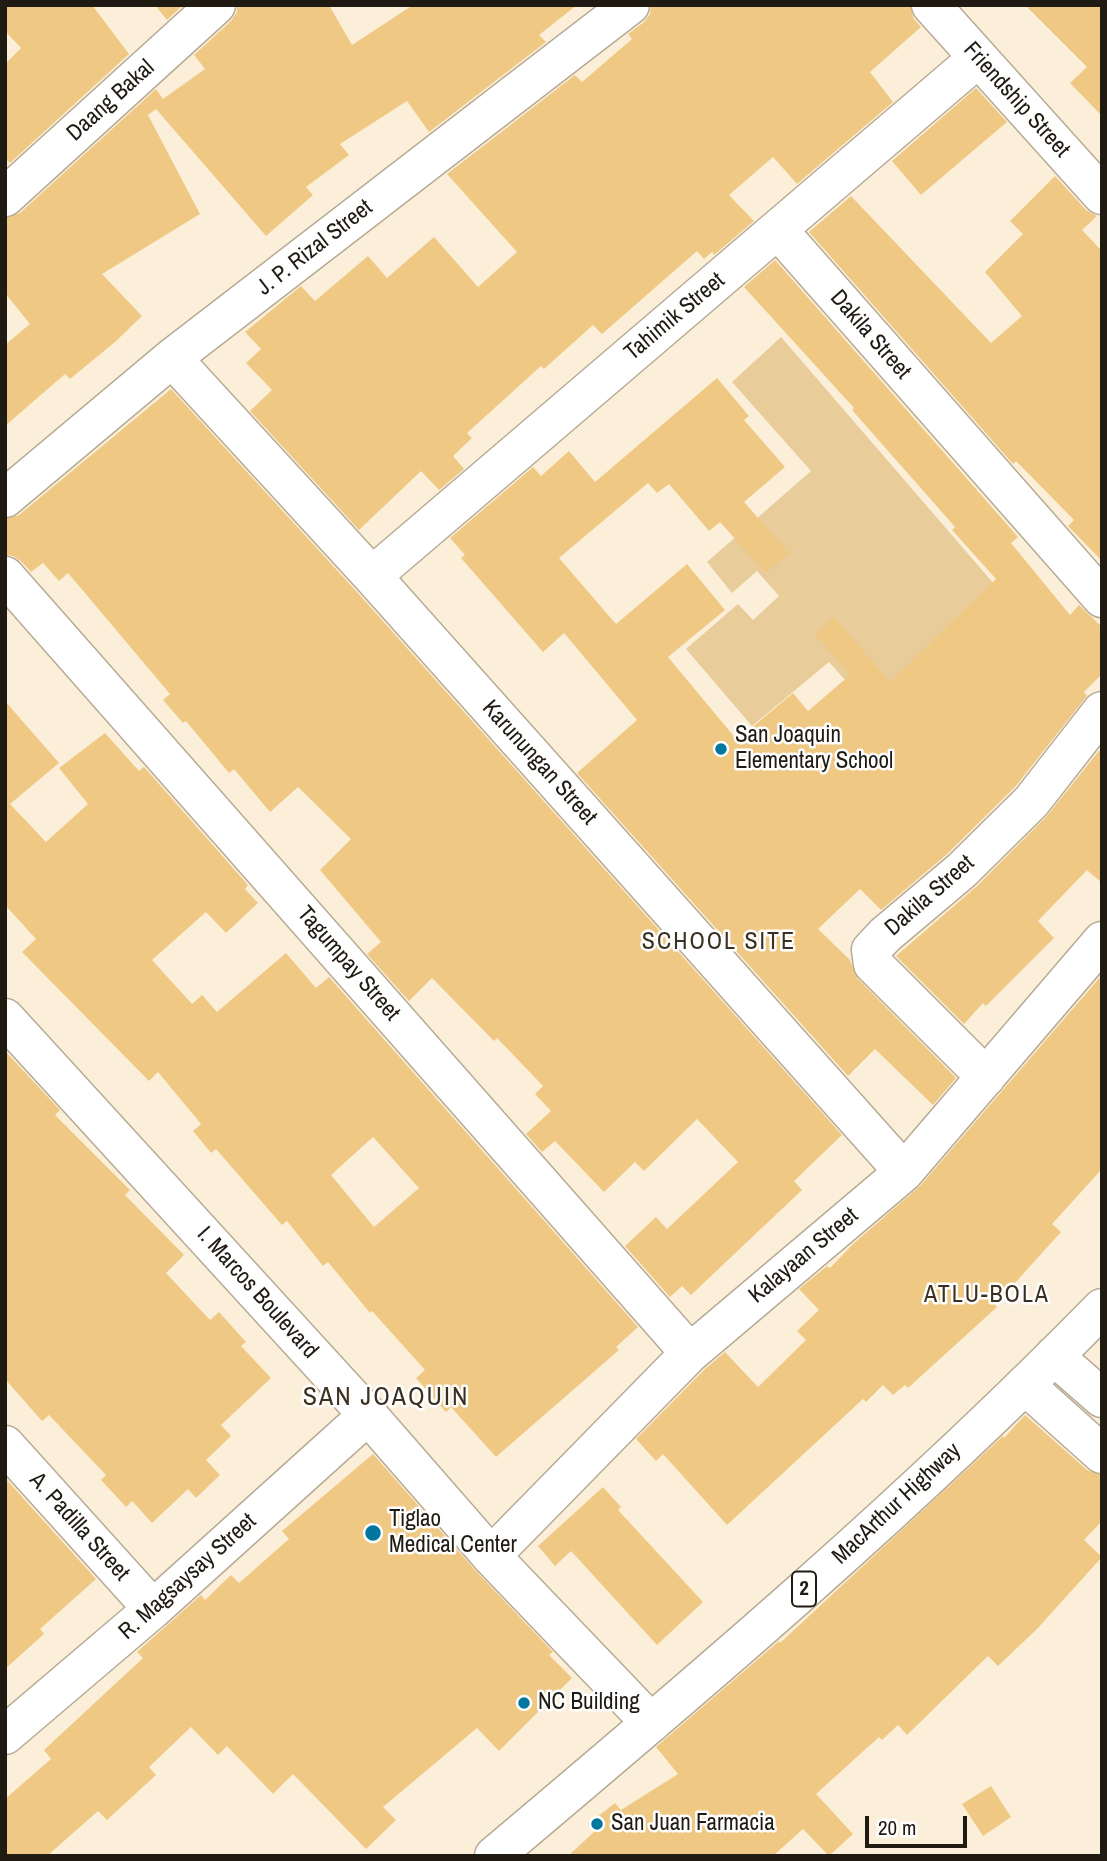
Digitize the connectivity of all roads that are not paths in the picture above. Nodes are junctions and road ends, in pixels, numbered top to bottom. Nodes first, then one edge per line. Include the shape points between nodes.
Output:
1 (216, 5) edge
2 (629, 5) edge
3 (931, 5) edge
4 (978, 58) junction
5 (1102, 195) edge
6 (5, 197) edge
7 (778, 230) junction
8 (172, 358) junction
9 (5, 498) edge
10 (5, 576) edge
11 (372, 576) junction
12 (1102, 598) edge
13 (1102, 711) edge
14 (1102, 941) edge
15 (5, 1018) edge
16 (986, 1077) junction
17 (904, 1172) junction
18 (1102, 1307) edge
19 (690, 1353) junction
20 (1054, 1356) junction
21 (1025, 1385) junction
22 (1102, 1398) edge
23 (368, 1415) junction
24 (5, 1445) edge
25 (1102, 1454) edge
26 (492, 1556) junction
27 (153, 1609) junction
28 (651, 1723) junction
29 (5, 1735) edge
30 (494, 1856) edge

1 - 6 main road, Daang Bakal
2 - 8 main road, J. P. Rizal Street
3 - 4 main road, Friendship Street
4 - 5 main road, Friendship Street
4 - 7 main road, Tahimik Street
7 - 11 main road, Tahimik Street
7 - 12 main road, Dakila Street
8 - 9 main road, J. P. Rizal Street
8 - 11 main road, Karunungan Street
10 - 19 main road, Tagumpay Street
11 - 17 main road, Karunungan Street
13 - 16 main road, Dakila Street via 1031,802 871,950 873,964
14 - 16 main road, Kalayaan Street
15 - 23 main road, I. Marcos Boulevard
16 - 17 main road, Kalayaan Street
17 - 19 main road, Kalayaan Street
18 - 20 main road, MacArthur Highway / 2
19 - 26 main road, Kalayaan Street
20 - 21 main road, MacArthur Highway / 2
20 - 22 main road
21 - 25 main road
21 - 28 main road, MacArthur Highway / 2 via 853,1547
23 - 26 main road, I. Marcos Boulevard
23 - 27 main road, R. Magsaysay Street
24 - 27 main road, A. Padilla Street
26 - 28 main road, I. Marcos Boulevard
27 - 29 main road, R. Magsaysay Street
28 - 30 main road, MacArthur Highway / 2

